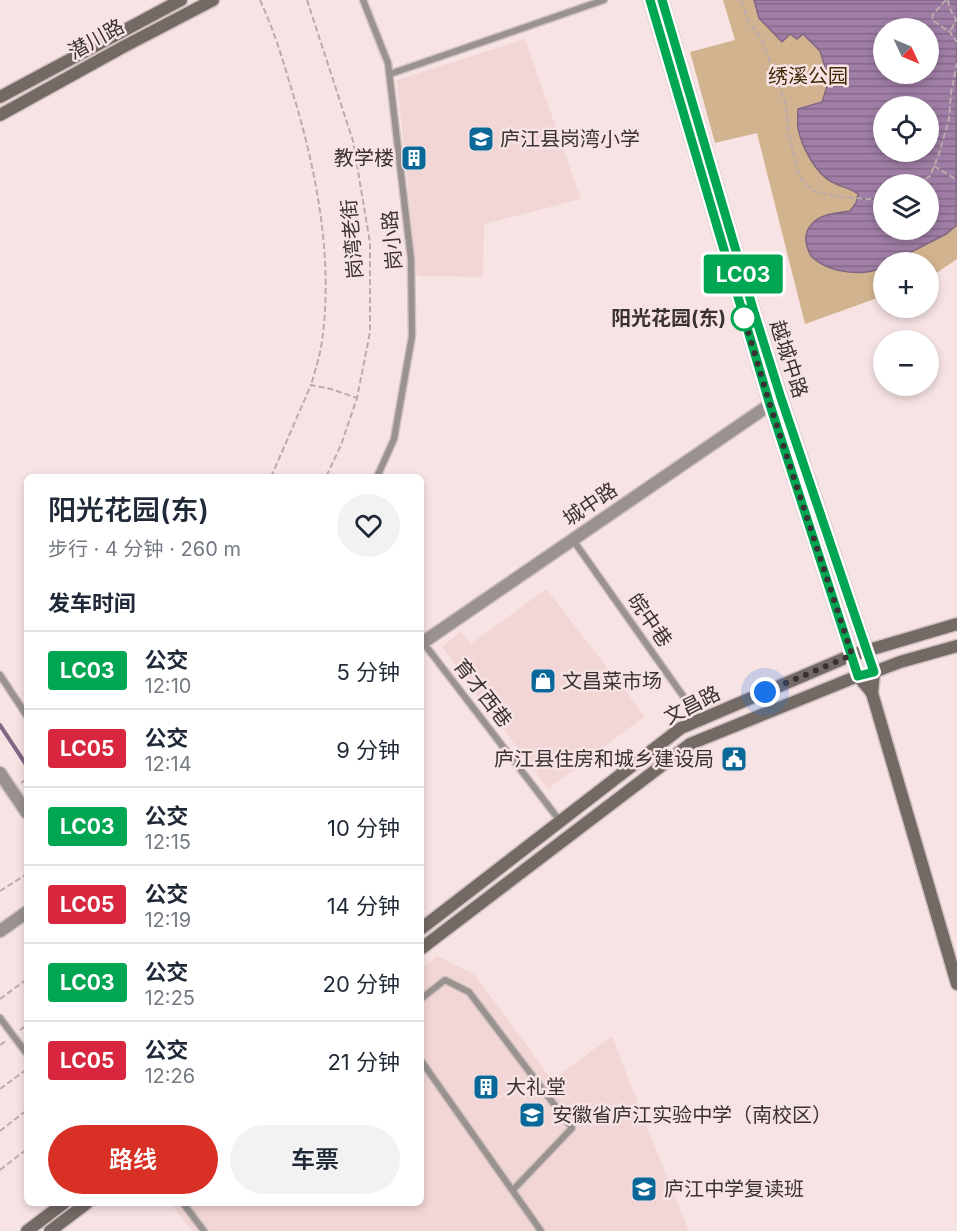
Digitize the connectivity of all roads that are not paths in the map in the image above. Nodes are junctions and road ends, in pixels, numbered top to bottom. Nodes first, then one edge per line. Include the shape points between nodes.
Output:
1 (181, 0) edge
2 (213, 0) edge
3 (363, 0) edge
4 (604, 0) edge
5 (650, 0) edge
6 (662, 0) edge
7 (390, 74) junction
8 (0, 98) edge
9 (0, 115) edge
10 (781, 398) junction
11 (770, 405) junction
12 (378, 474) edge
13 (573, 539) junction
14 (957, 624) edge
15 (424, 641) edge
16 (424, 645) edge
17 (957, 646) edge
18 (866, 650) junction
19 (852, 655) junction
20 (874, 672) junction
21 (0, 675) edge
22 (858, 676) junction
23 (872, 693) junction
24 (24, 711) edge
25 (700, 720) junction
26 (0, 773) edge
27 (24, 809) edge
28 (561, 821) junction
29 (24, 914) edge
30 (424, 926) edge
31 (0, 931) edge
32 (424, 946) edge
33 (957, 984) edge
34 (424, 996) edge
35 (0, 1018) edge
36 (24, 1050) edge
37 (424, 1065) edge
38 (513, 1190) junction
39 (60, 1206) edge
40 (83, 1206) edge
41 (185, 1206) edge
42 (27, 1231) edge
43 (51, 1231) edge
44 (204, 1231) edge
45 (541, 1231) edge

1 - 8 main road, 潜川路
2 - 9 main road, 潜川路
3 - 7 lane, 岗小路
4 - 7 lane
5 - 11 main road, 越城中路
6 - 10 main road, 越城中路
7 - 12 lane, 岗小路 via 411,259 412,336 394,439
10 - 11 street, 城中路
10 - 18 main road, 越城中路
11 - 13 street, 城中路
11 - 19 main road, 越城中路
13 - 15 street, 城中路
13 - 25 lane, 皖中巷
14 - 18 main road, 文昌路
16 - 28 lane, 育才西巷
17 - 20 main road, 文昌路
18 - 19 main road, 文昌路
18 - 20 main road, 越城中路
19 - 22 main road, 越城中路
19 - 25 main road, 文昌路
20 - 22 main road, 文昌路
20 - 23 main road, 越城中路
21 - 24 lane
22 - 23 main road, 越城中路
22 - 32 main road, 文昌路 via 690,744
23 - 33 main road, 越城中路
25 - 28 main road, 文昌路 via 681,728
26 - 27 street
28 - 30 main road, 文昌路
29 - 31 street
34 - 38 lane via 445,980 469,992 572,1128
35 - 36 lane
37 - 38 lane
38 - 45 lane
39 - 42 main road
40 - 43 main road
41 - 44 lane

